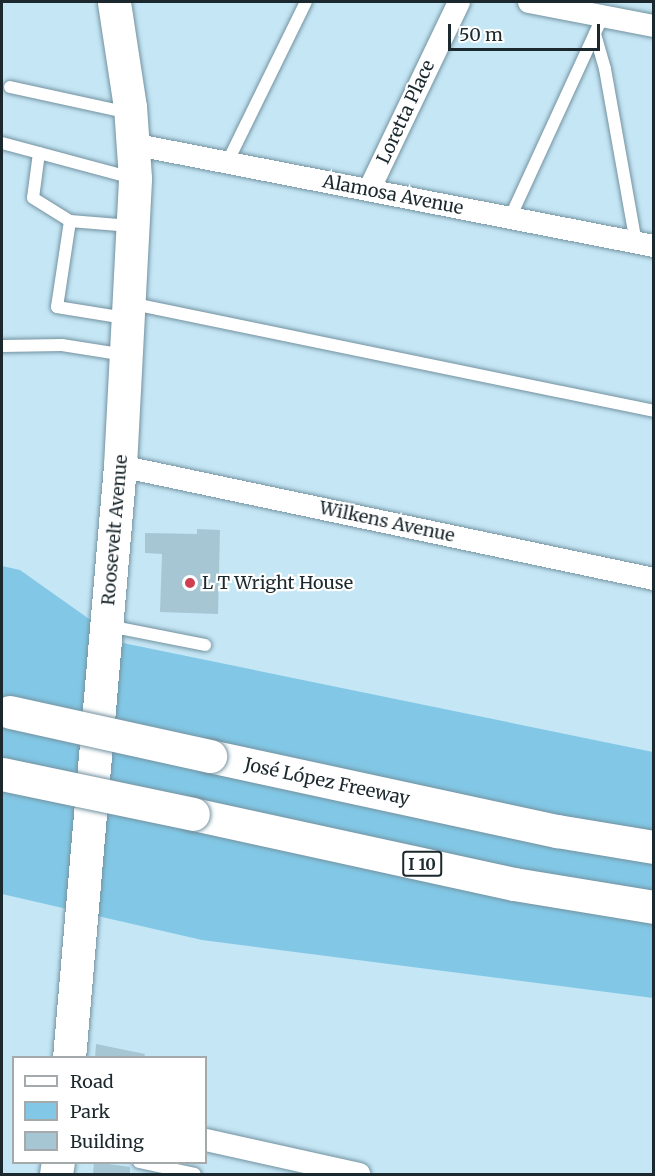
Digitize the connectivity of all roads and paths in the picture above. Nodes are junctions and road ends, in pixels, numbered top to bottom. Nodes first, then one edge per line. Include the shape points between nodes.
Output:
1 (114, 2) edge
2 (306, 2) edge
3 (459, 2) edge
4 (529, 2) edge
5 (599, 25) junction
6 (654, 26) edge
7 (10, 87) dead end
8 (131, 128) junction
9 (2, 143) edge
10 (39, 153) junction
11 (227, 163) junction
12 (135, 178) junction
13 (369, 190) junction
14 (510, 218) junction
15 (70, 221) junction
16 (132, 226) junction
17 (645, 245) edge
18 (128, 311) junction
19 (2, 346) edge
20 (126, 355) junction
21 (654, 411) edge
22 (120, 466) junction
23 (654, 579) edge
24 (107, 626) junction
25 (205, 645) dead end
26 (6, 711) edge
27 (2, 774) edge
28 (654, 847) edge
29 (654, 907) edge
30 (69, 1056) edge
31 (207, 1140) edge
32 (148, 1164) edge
33 (195, 1174) edge
34 (359, 1174) edge

1 - 8 main road, Roosevelt Avenue
2 - 11 lane
3 - 13 street, Loretta Place
4 - 5 street
5 - 6 street
5 - 14 lane
5 - 17 lane via 605,69
7 - 8 lane
8 - 11 street, Alamosa Avenue
8 - 12 main road, Roosevelt Avenue
9 - 10 lane
10 - 12 lane
10 - 15 lane via 33,198
11 - 13 street, Alamosa Avenue
12 - 16 main road, Roosevelt Avenue
13 - 14 street, Alamosa Avenue
14 - 17 street, Alamosa Avenue
15 - 16 lane
15 - 18 lane via 57,308
16 - 18 main road, Roosevelt Avenue
18 - 20 main road, Roosevelt Avenue
18 - 21 lane
19 - 20 lane via 63,345
20 - 22 main road, Roosevelt Avenue
22 - 23 street, Wilkens Avenue
22 - 24 main road, Roosevelt Avenue
24 - 25 lane
24 - 30 main road, Roosevelt Avenue
26 - 28 main road, José López Freeway, bridge via 557,831
27 - 29 main road, I 10, bridge via 514,884
31 - 34 street
32 - 33 lane

